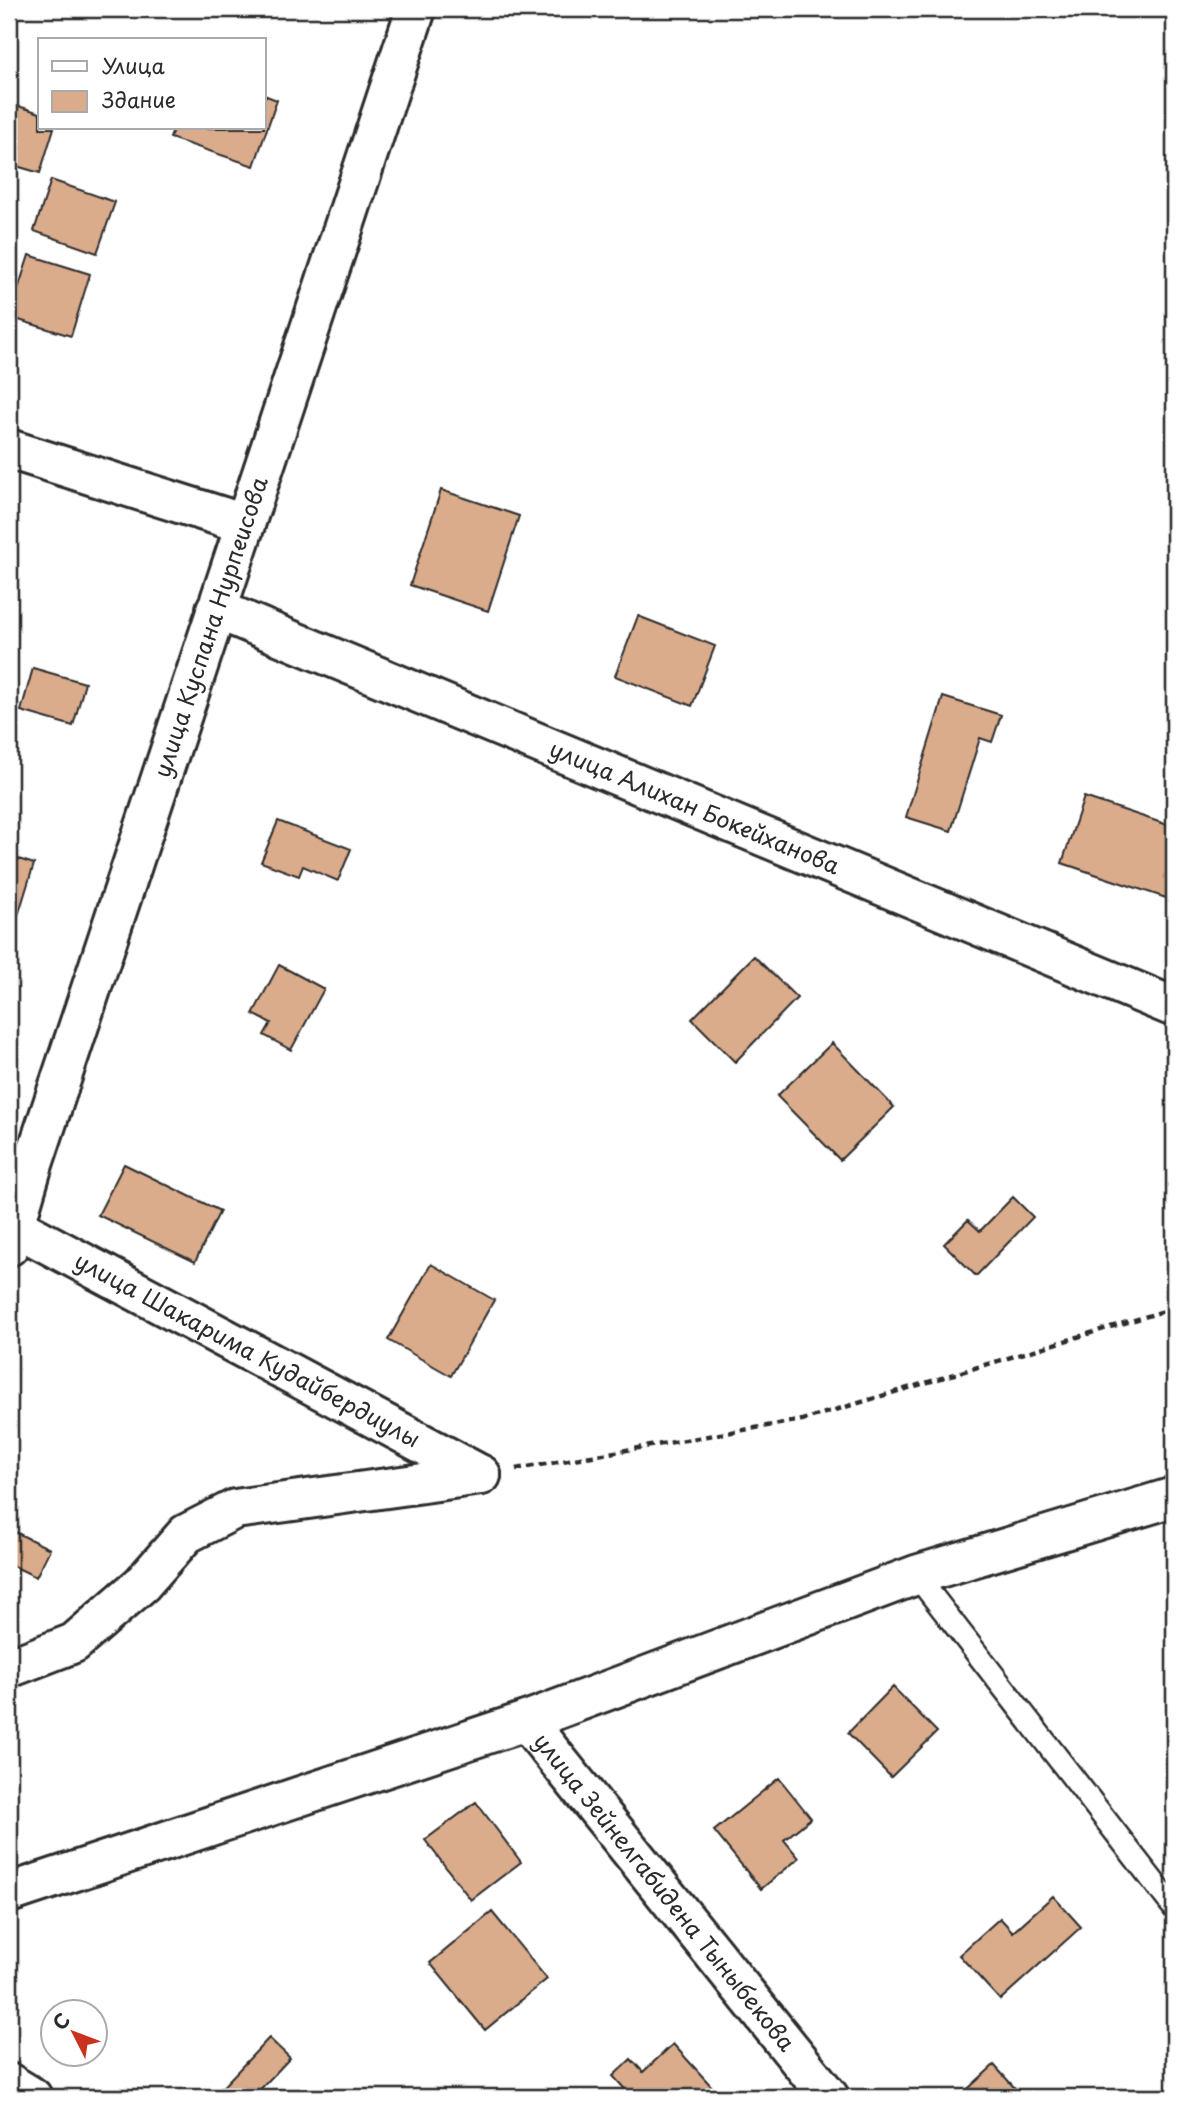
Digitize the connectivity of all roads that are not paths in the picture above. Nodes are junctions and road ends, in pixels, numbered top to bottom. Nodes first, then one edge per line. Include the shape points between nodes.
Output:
1 (416, 9) edge
2 (9, 449) edge
3 (245, 524) junction
4 (216, 608) junction
5 (1174, 1007) edge
6 (21, 1160) edge
7 (12, 1236) edge
8 (1174, 1497) edge
9 (916, 1575) junction
10 (9, 1668) edge
11 (526, 1721) junction
12 (9, 1893) edge
13 (1174, 1908) edge
14 (9, 2083) edge
15 (32, 2097) edge
16 (829, 2097) edge

1 - 3 street, улица Куспана Нурпеисова
2 - 3 street
3 - 4 street, улица Куспана Нурпеисова
4 - 5 street, улица Алихан Бокейханова
4 - 6 street, улица Куспана Нурпеисова
6 - 7 street, улица Куспана Нурпеисова
7 - 10 street, улица Шакарима Кудайбердиулы via 481,1475 235,1509 186,1534 142,1584 74,1643
8 - 9 street
9 - 11 street
9 - 13 lane
11 - 12 street
11 - 16 street, улица Зейнелгабидена Тыныбекова
14 - 15 street

